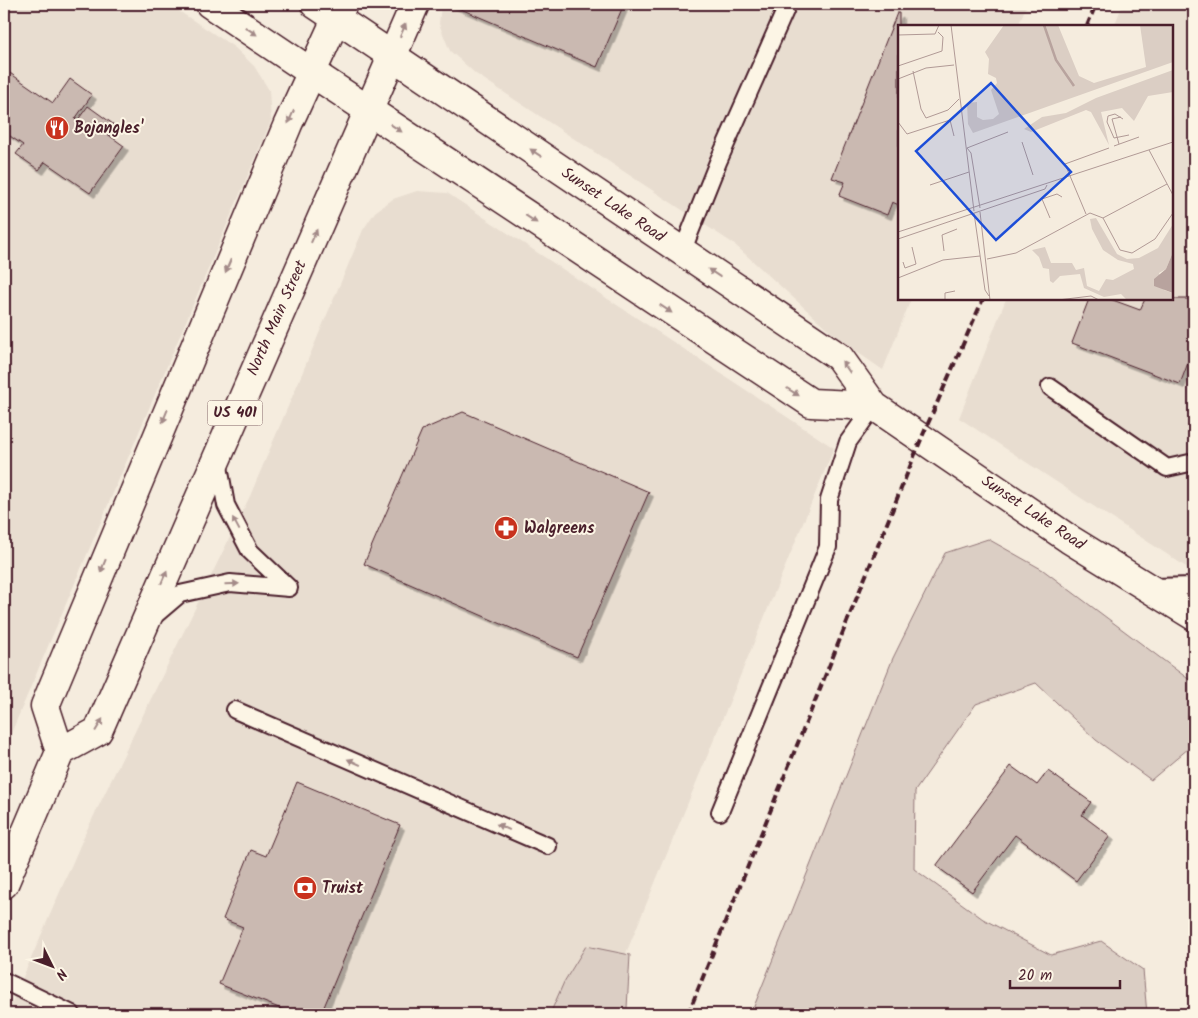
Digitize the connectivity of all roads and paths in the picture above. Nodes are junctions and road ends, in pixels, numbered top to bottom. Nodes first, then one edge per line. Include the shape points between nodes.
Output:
1 (210, 4) edge
2 (415, 4) edge
3 (788, 4) edge
4 (331, 9) edge
5 (391, 56) junction
6 (311, 72) junction
7 (368, 110) junction
8 (682, 252) junction
9 (1050, 387) dead end
10 (874, 406) junction
11 (217, 453) junction
12 (1194, 462) edge
13 (1194, 586) edge
14 (1146, 587) junction
15 (1194, 616) edge
16 (144, 625) junction
17 (235, 710) dead end
18 (60, 752) junction
19 (720, 812) dead end
20 (548, 846) dead end
21 (4, 884) edge
22 (4, 981) edge
23 (72, 1014) edge

1 -> 6 main road
5 -> 2 main road, North Main Street / US 401
3 - 8 lane
4 - 5 main road, Sunset Lake Road
4 - 6 main road
5 - 7 main road, North Main Street / US 401
8 -> 5 main road, Sunset Lake Road
6 - 7 main road
6 -> 18 main road via 45,706
7 -> 10 main road via 811,403
11 -> 7 main road, North Main Street / US 401
10 -> 8 main road, Sunset Lake Road via 839,357
9 - 12 lane via 1167,468
10 - 14 main road, Sunset Lake Road
10 - 19 lane via 848,442 829,500 828,547
16 -> 11 main road, North Main Street / US 401
16 -> 11 lane via 180,594 230,582 289,588 250,551 226,505
13 - 14 lane
14 - 15 main road, Sunset Lake Road
18 -> 16 main road, North Main Street / US 401 via 98,731
20 -> 17 lane
18 - 21 main road
22 - 23 lane

